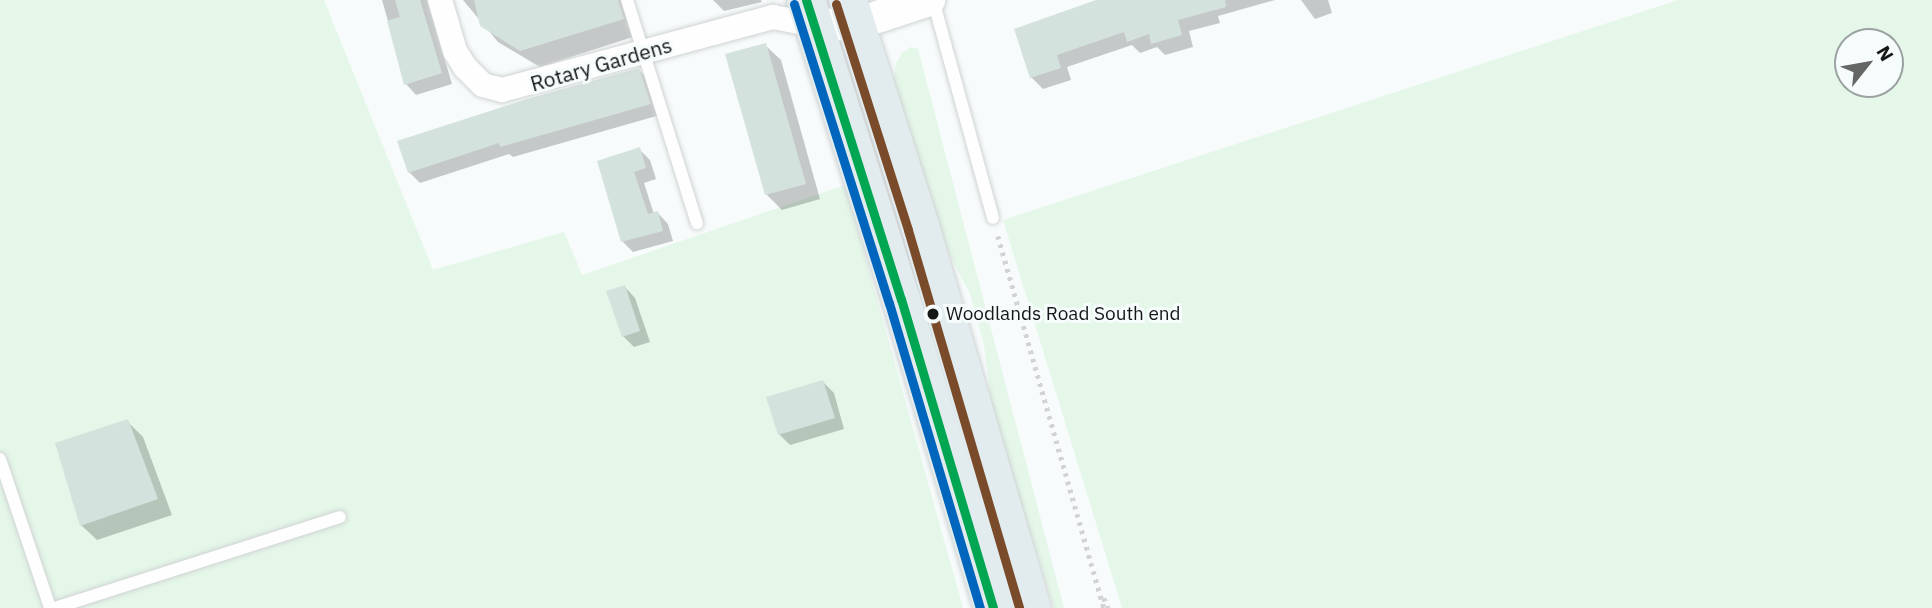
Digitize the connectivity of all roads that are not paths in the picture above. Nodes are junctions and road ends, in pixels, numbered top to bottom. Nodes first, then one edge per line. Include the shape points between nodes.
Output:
1 (440, 0) edge
2 (627, 0) edge
3 (931, 0) edge
4 (852, 12) edge
5 (810, 13) edge
6 (644, 52) junction
7 (993, 218) road end
8 (697, 223) dead end
9 (0, 459) edge
10 (340, 517) dead end
11 (53, 608) edge
12 (993, 608) edge
13 (1032, 608) edge

1 - 6 street, Rotary Gardens via 455,51 476,80 495,89 526,85
2 - 6 lane
3 - 4 street
3 - 7 lane
4 - 5 street
4 - 13 main road
5 - 6 street, Rotary Gardens via 773,17
5 - 12 main road
6 - 8 lane
9 - 11 lane
10 - 11 lane

